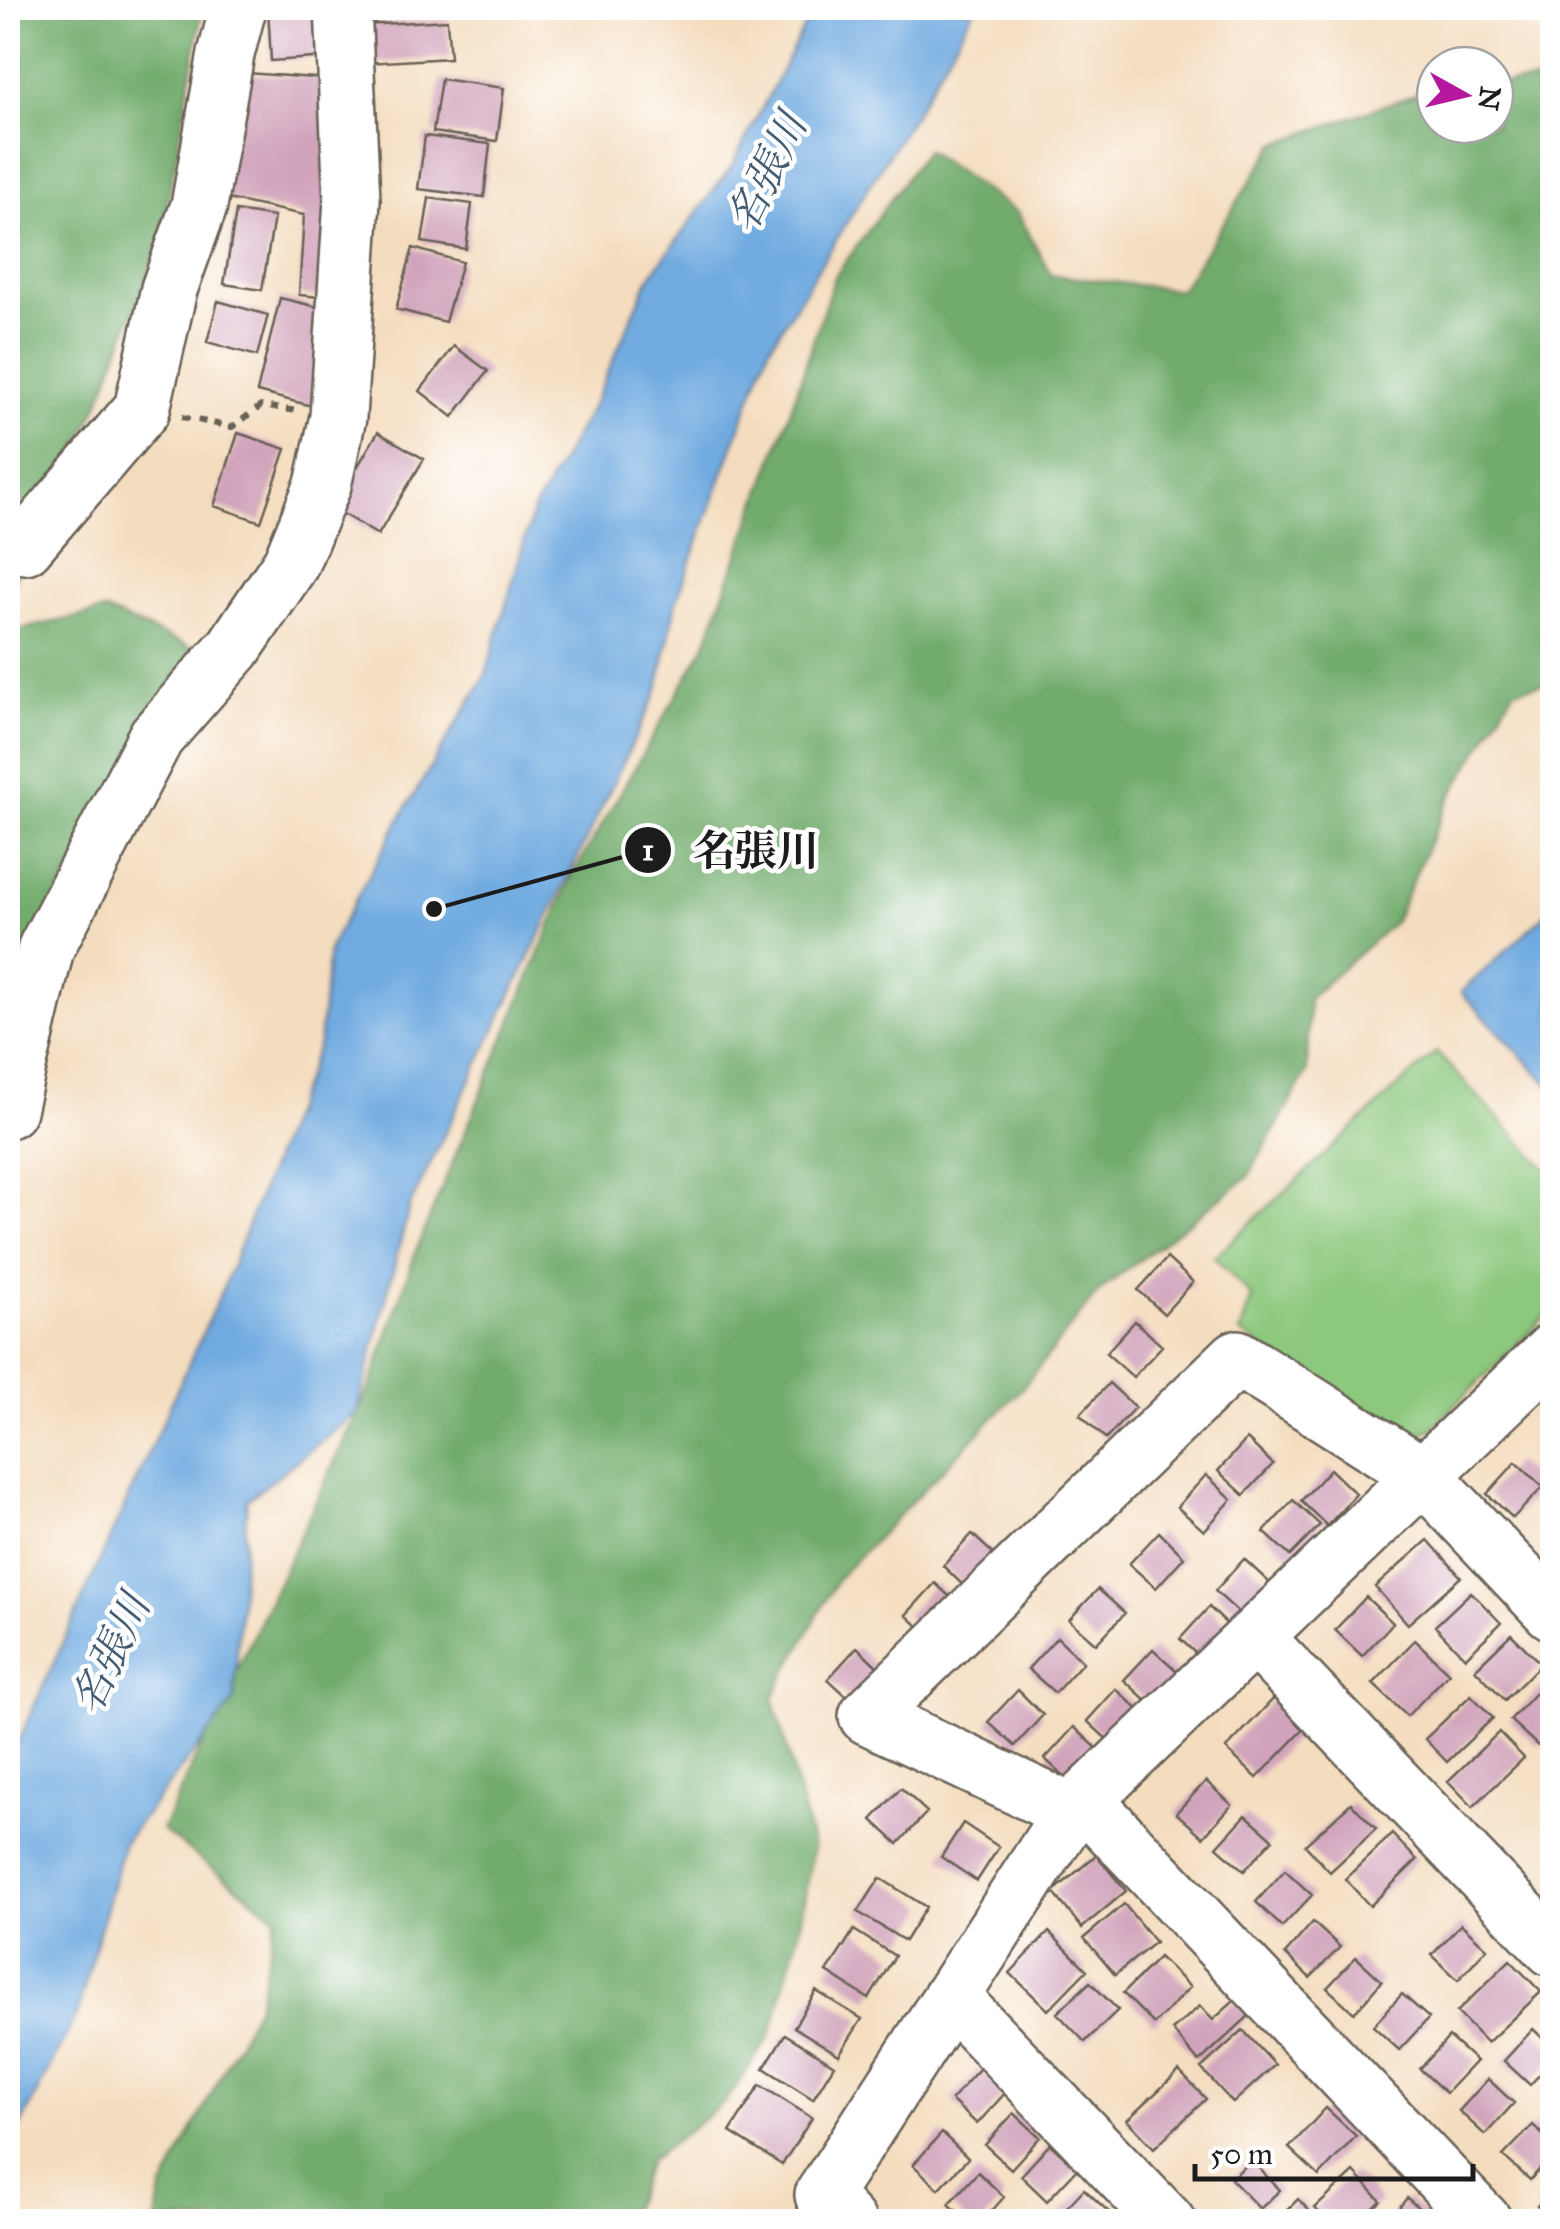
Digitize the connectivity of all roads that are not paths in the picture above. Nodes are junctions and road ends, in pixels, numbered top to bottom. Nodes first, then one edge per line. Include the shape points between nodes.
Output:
1 (238, 8) edge
2 (343, 8) edge
3 (25, 546) dead end
4 (8, 1110) edge
5 (1544, 1378) edge
6 (1424, 1476) junction
7 (1552, 1612) edge
8 (1254, 1637) junction
9 (1077, 1806) junction
10 (1552, 1948) edge
11 (951, 1997) junction
12 (848, 2222) edge
13 (1167, 2222) edge
14 (1484, 2222) edge

1 - 3 street via 198,206 169,289 142,409
2 - 4 street via 352,200 338,417 323,485 291,564 234,648 156,738 46,948
5 - 6 street
6 - 7 street
6 - 8 street
6 - 9 street via 1237,1358 866,1716
8 - 9 street
8 - 10 street
9 - 11 street
9 - 14 street
11 - 12 street via 823,2195
11 - 13 street

